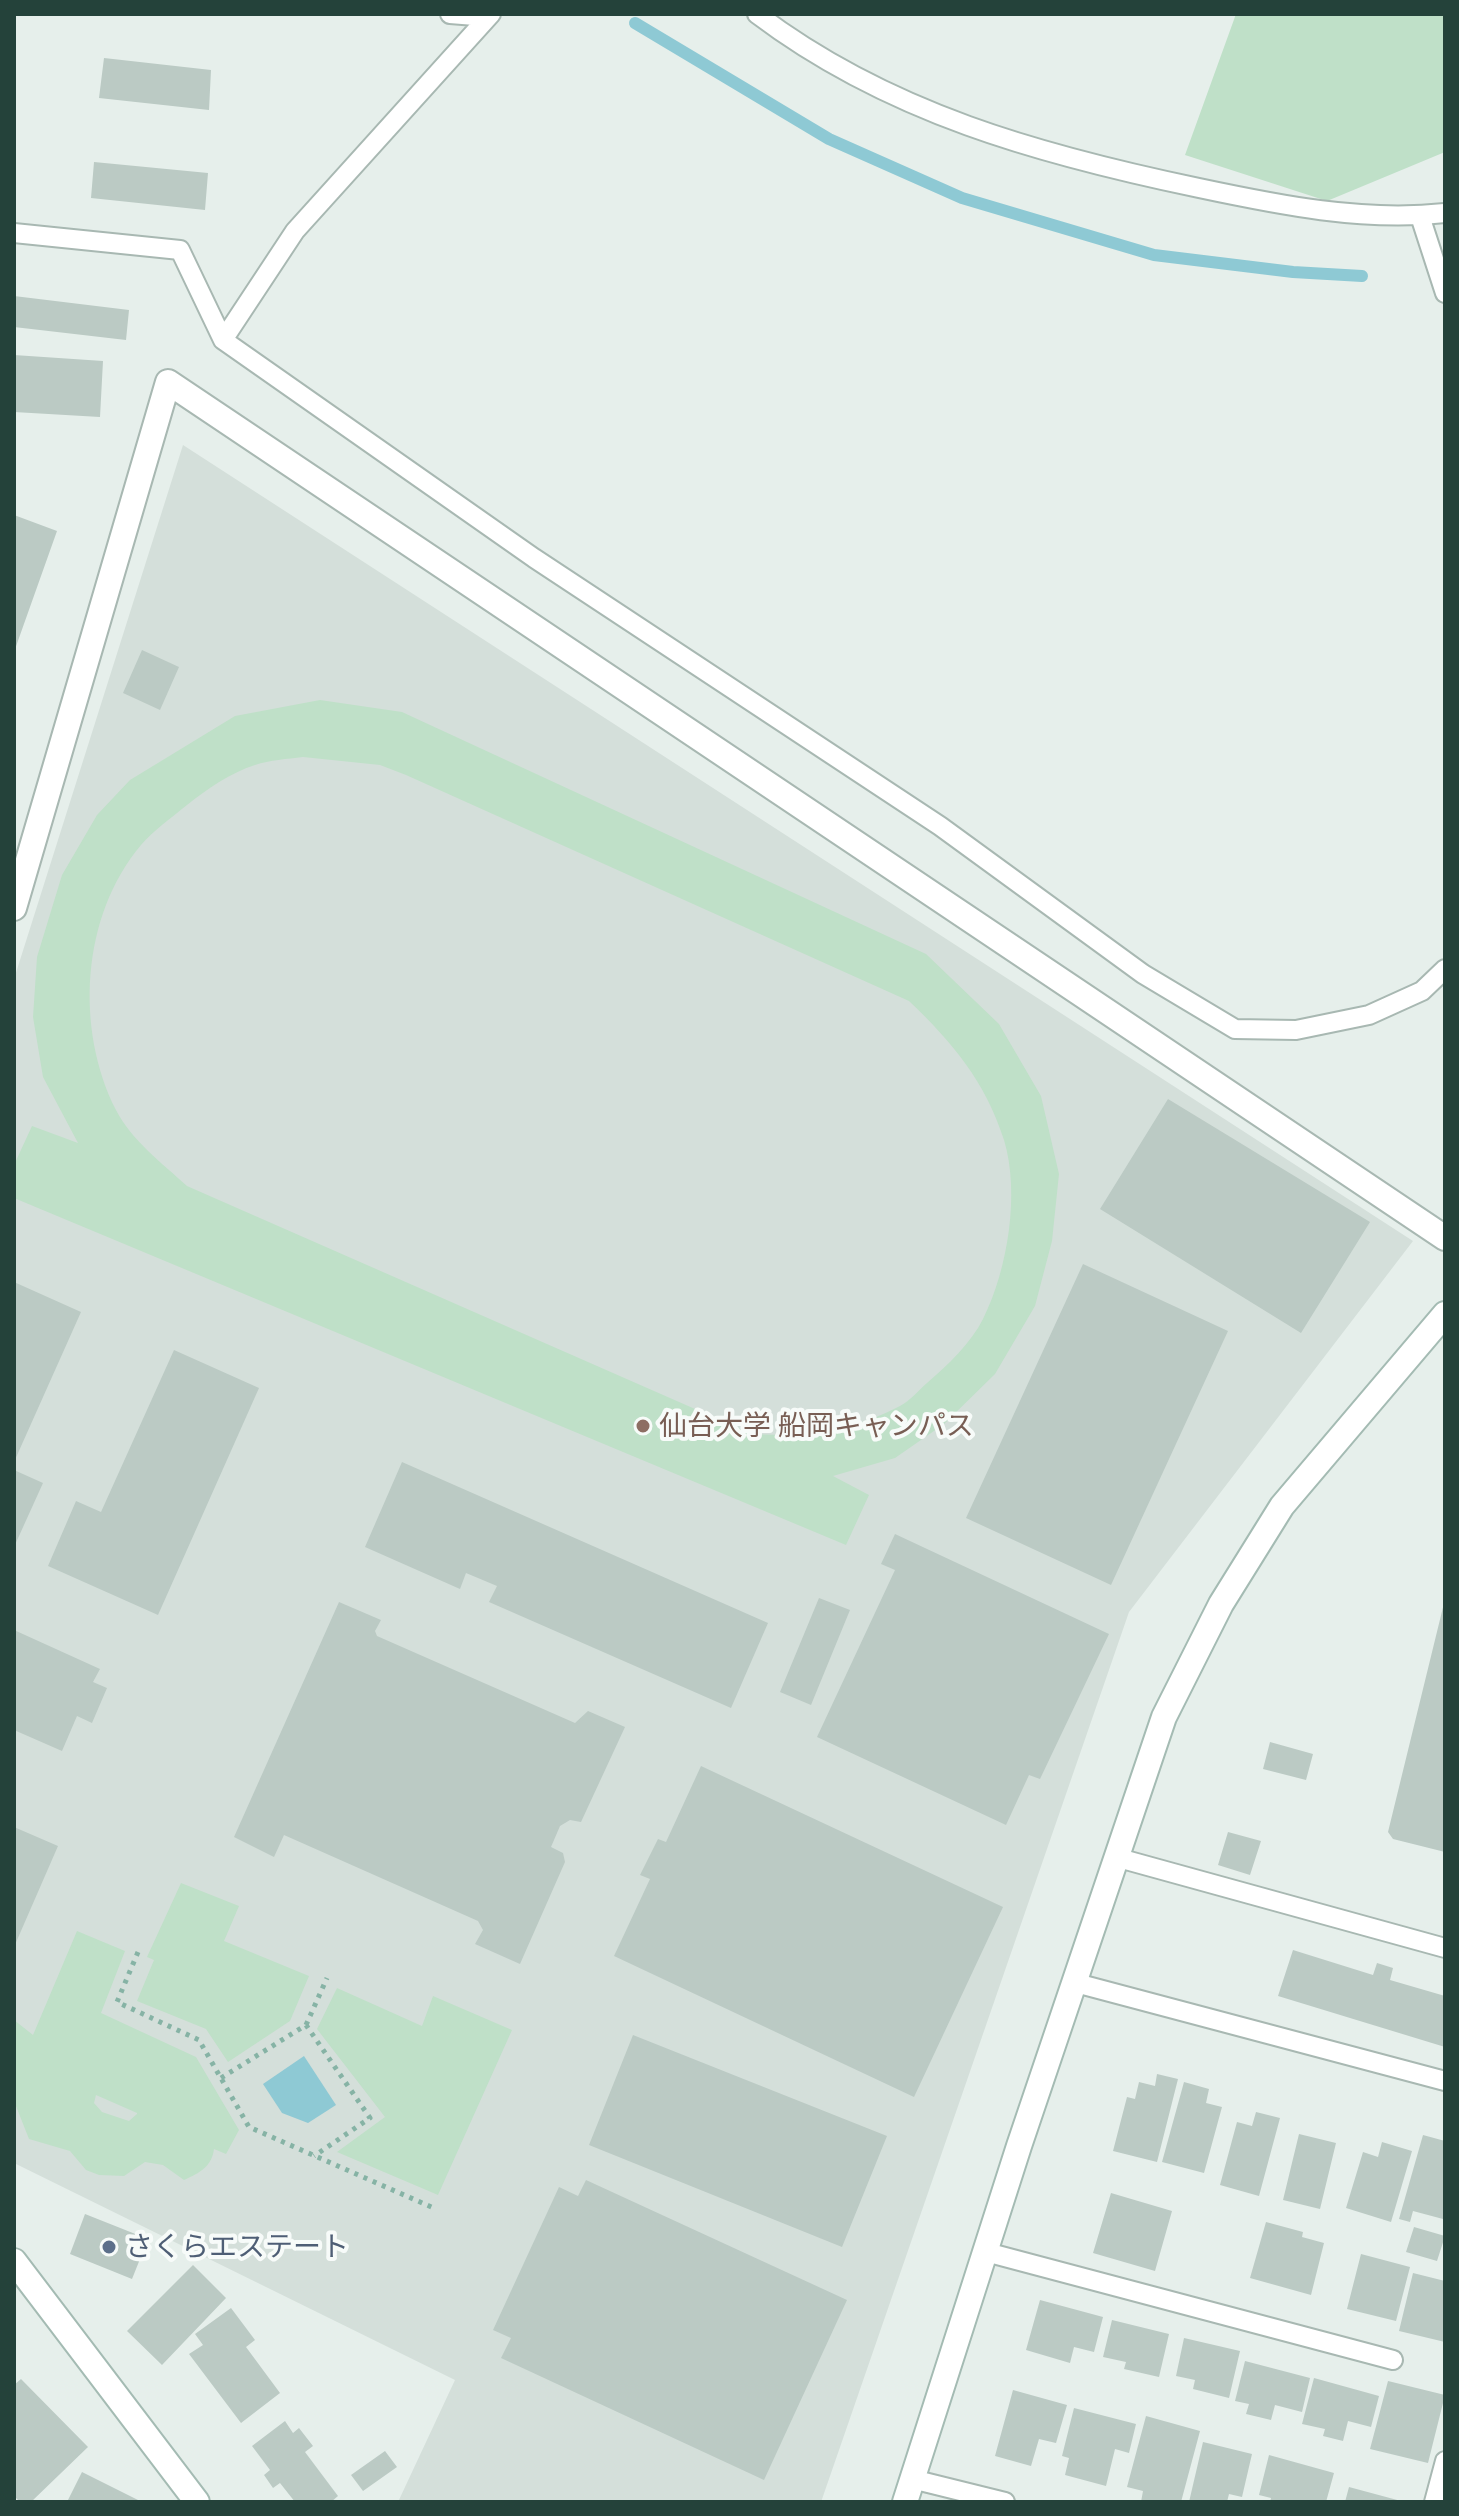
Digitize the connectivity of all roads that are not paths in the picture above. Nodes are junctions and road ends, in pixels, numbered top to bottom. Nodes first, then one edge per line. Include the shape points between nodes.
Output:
1 (450, 14) edge
2 (757, 14) edge
3 (489, 15) edge
4 (1445, 213) edge
5 (1420, 216) junction
6 (14, 233) edge
7 (1445, 293) edge
8 (223, 340) junction
9 (14, 908) edge
10 (1445, 969) edge
11 (1445, 1238) edge
12 (1445, 1314) edge
13 (1115, 1857) junction
14 (1445, 1948) edge
15 (1076, 1983) junction
16 (1445, 2081) edge
17 (986, 2252) junction
18 (14, 2261) edge
19 (1393, 2360) dead end
20 (1445, 2461) edge
21 (909, 2491) edge
22 (197, 2502) edge
23 (1005, 2502) edge
24 (1434, 2502) edge

1 - 3 lane
2 - 5 lane via 798,45 910,106 1089,166 1266,202
3 - 8 lane via 295,231
4 - 5 lane
5 - 7 lane
6 - 8 lane via 180,250
8 - 10 lane via 534,558 940,826 1143,974 1235,1029 1296,1030 1369,1015 1422,991
9 - 11 street via 168,382
12 - 13 street via 1282,1506 1221,1604 1164,1717
13 - 14 lane
13 - 15 street
15 - 16 lane
15 - 17 street
17 - 19 lane
17 - 21 street
18 - 22 street
20 - 24 lane
21 - 23 lane

